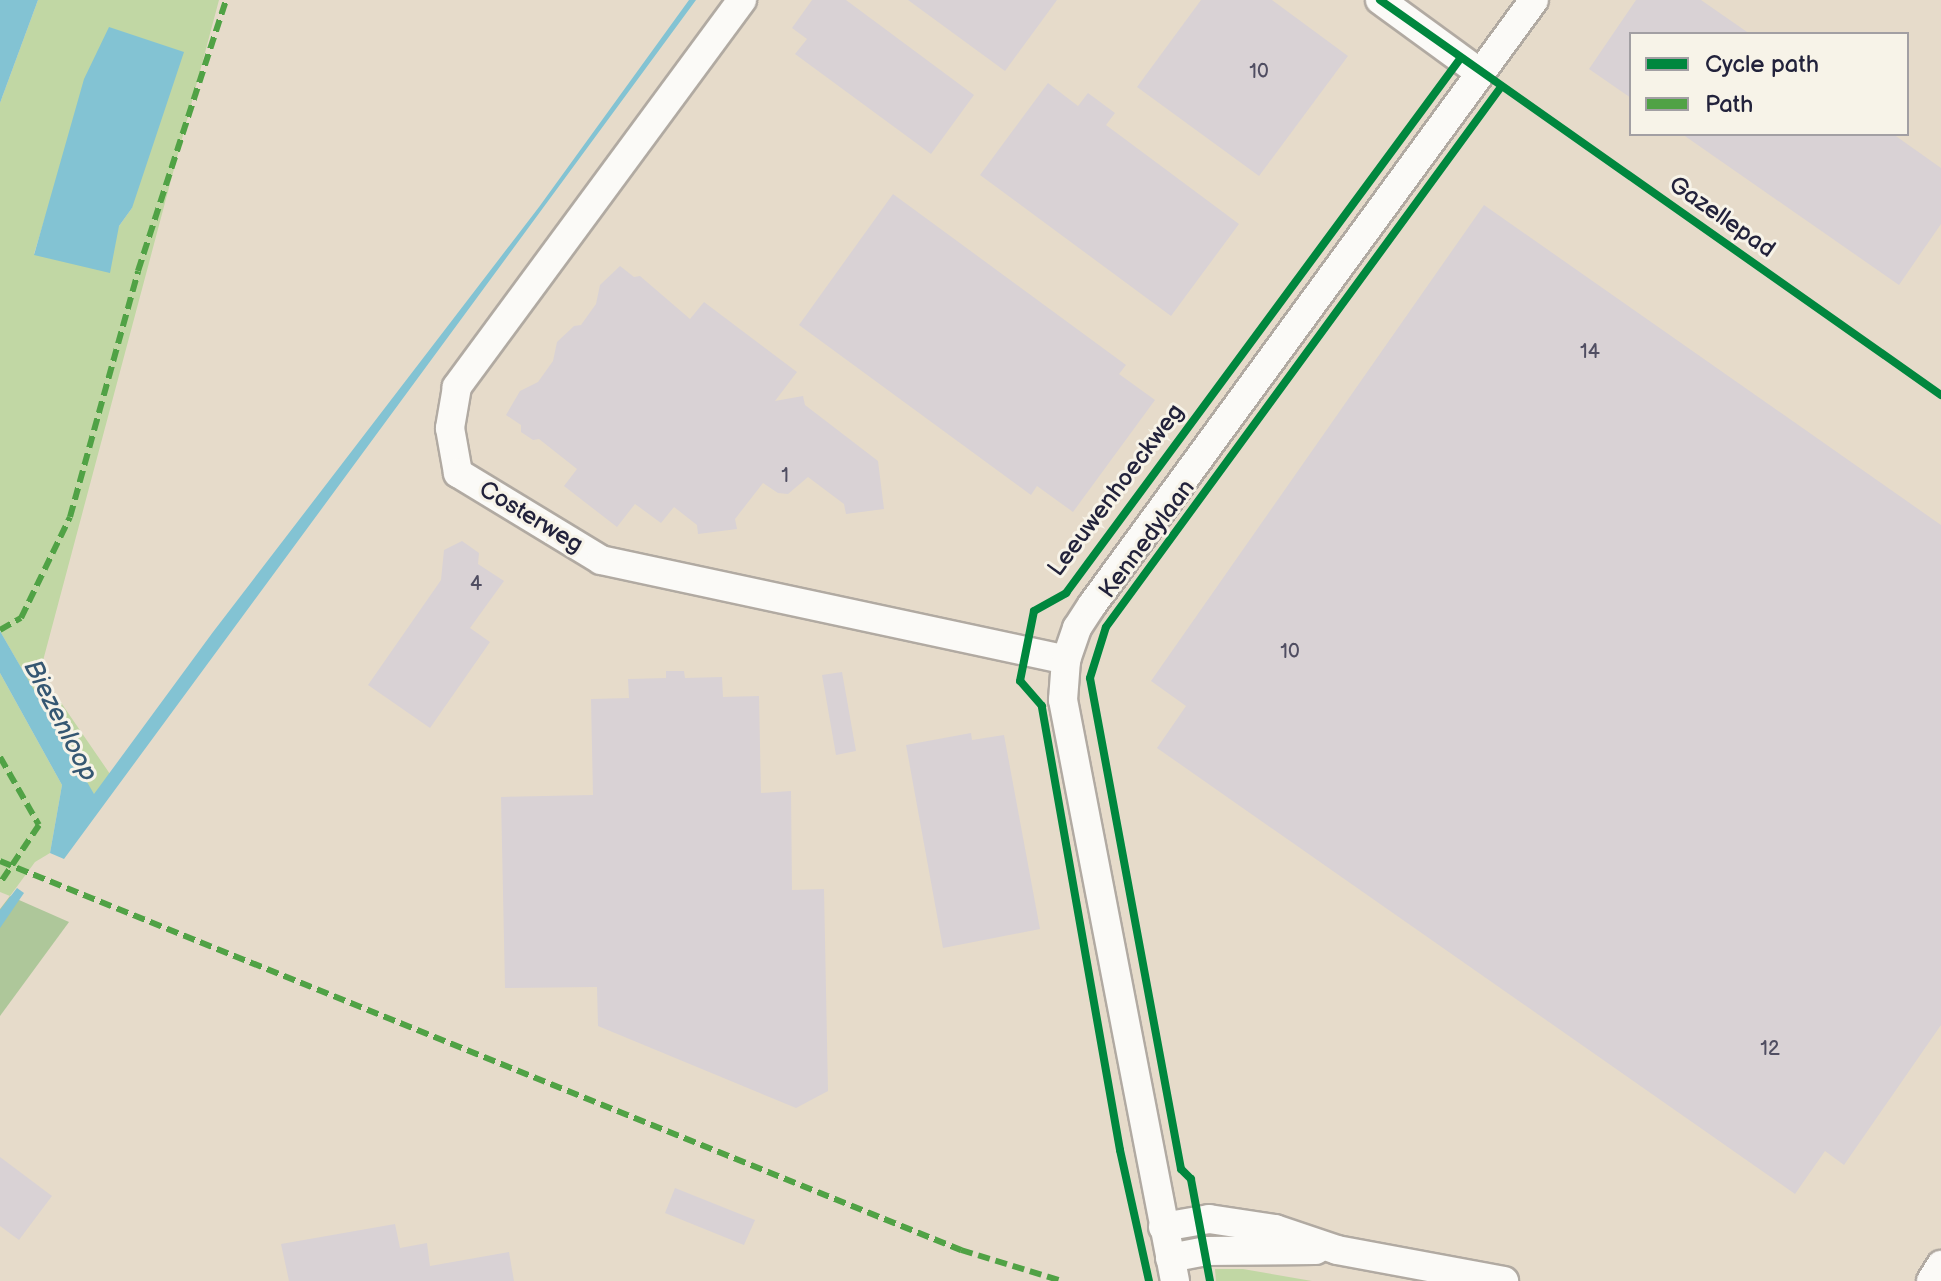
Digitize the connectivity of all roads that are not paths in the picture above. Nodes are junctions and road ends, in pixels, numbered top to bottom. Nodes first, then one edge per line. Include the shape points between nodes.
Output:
1 (742, 0) edge
2 (1380, 0) edge
3 (1534, 0) edge
4 (1480, 73) junction
5 (1066, 660) junction
6 (1163, 1227) junction
7 (1337, 1250) junction
8 (1941, 1265) edge
9 (1172, 1269) edge
10 (1504, 1281) edge
11 (1931, 1281) edge

1 - 5 street, Costerweg via 457,387 450,428 458,473 601,560
2 - 4 street
3 - 4 street, Leeuwenhoeckweg
4 - 5 street, Leeuwenhoeckweg via 1092,605
5 - 6 street, Leeuwenhoeckweg via 1063,700
6 - 7 street via 1209,1219 1275,1229
6 - 9 street, Leeuwenhoeckweg
7 - 9 street via 1206,1251
7 - 10 street
8 - 11 street

